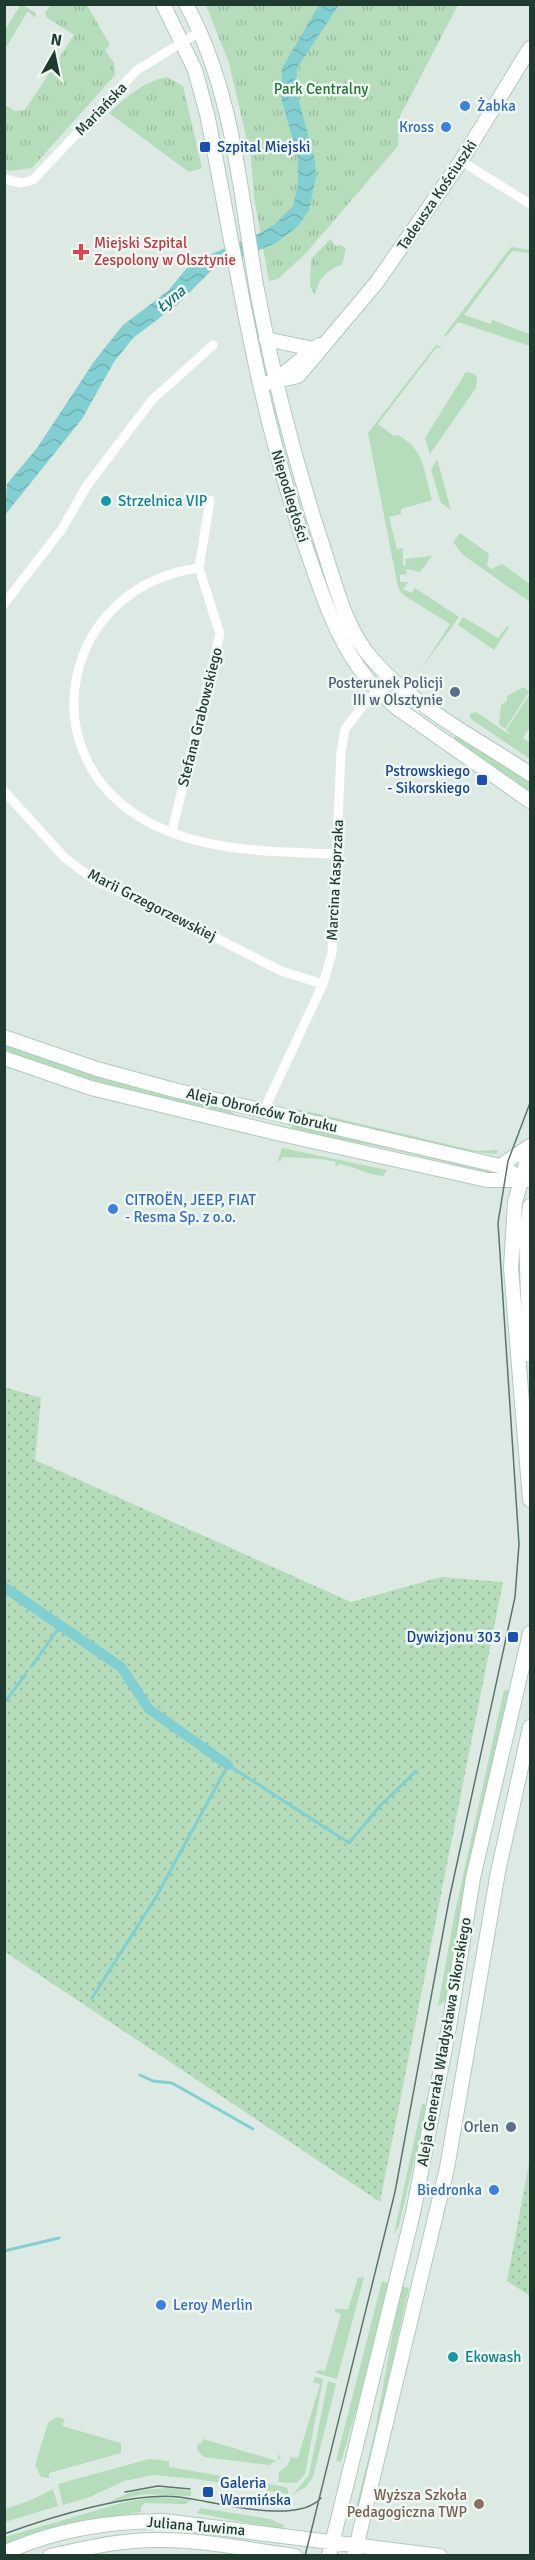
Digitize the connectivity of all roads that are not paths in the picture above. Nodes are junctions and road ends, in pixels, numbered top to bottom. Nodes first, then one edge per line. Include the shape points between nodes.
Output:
1 (163, 4) edge
2 (186, 4) edge
3 (201, 31) junction
4 (183, 41) junction
5 (531, 48) edge
6 (461, 161) junction
7 (4, 179) edge
8 (531, 204) edge
9 (334, 334) junction
10 (266, 339) junction
11 (213, 345) dead end
12 (313, 349) junction
13 (274, 381) junction
14 (260, 385) junction
15 (210, 500) dead end
16 (199, 568) junction
17 (4, 604) edge
18 (390, 678) junction
19 (377, 690) junction
20 (454, 724) junction
21 (442, 740) junction
22 (531, 774) edge
23 (4, 791) edge
24 (531, 801) edge
25 (172, 831) junction
26 (338, 854) junction
27 (323, 984) junction
28 (4, 1036) edge
29 (4, 1058) edge
30 (264, 1110) junction
31 (531, 1148) edge
32 (500, 1166) junction
33 (526, 1179) edge
34 (531, 1206) edge
35 (531, 1355) edge
36 (531, 1500) edge
37 (531, 1633) edge
38 (531, 1727) edge
39 (331, 2549) edge
40 (355, 2551) edge
41 (4, 2553) edge
42 (50, 2556) edge
43 (295, 2556) edge
44 (440, 2556) edge

1 - 4 main road
2 - 3 main road
3 - 4 street, Mariańska
3 - 10 main road, Niepodległości via 227,112
4 - 7 street, Mariańska via 137,70 33,180 21,183
4 - 14 main road, Niepodległości via 207,114
5 - 6 main road, Tadeusza Kościuszki
6 - 8 street
6 - 9 main road, Tadeusza Kościuszki via 377,282
9 - 12 main road, Tadeusza Kościuszki
9 - 13 main road, Tadeusza Kościuszki via 298,376
10 - 12 main road
10 - 13 main road, Niepodległości
11 - 17 street via 152,400
12 - 13 main road, Tadeusza Kościuszki
13 - 14 main road, Tadeusza Kościuszki
13 - 18 main road, Niepodległości via 301,479 346,613 357,638
14 - 19 main road, Niepodległości via 294,515 320,588 344,644
15 - 16 street, Stefana Grabowskiego
16 - 25 street, Stefana Grabowskiego via 220,634
16 - 25 street via 175,571 119,602 89,640 76,671 73,704 79,740 93,772 120,802 150,823
18 - 19 street, Marcina Kasprzaka
18 - 20 main road, Niepodległości
19 - 21 main road, Niepodległości
19 - 26 street, Marcina Kasprzaka via 345,729
20 - 21 street
20 - 22 main road, Niepodległości
21 - 24 main road, Niepodległości
23 - 27 street, Marii Grzegorzewskiej via 64,857 94,880 281,971
25 - 26 street via 243,849
26 - 27 street, Marcina Kasprzaka via 332,953
27 - 30 street, Marcina Kasprzaka
28 - 30 main road, Aleja Obrońców Tobruku via 97,1069
29 - 33 main road, Aleja Obrońców Tobruku via 91,1088 281,1134 487,1180
30 - 32 main road, Aleja Obrońców Tobruku
31 - 32 main road
31 - 33 main road
32 - 33 main road, Aleja Obrońców Tobruku
33 - 36 main road via 514,1213 511,1268
34 - 35 main road via 526,1236
37 - 39 main road, Aleja Generała Władysława Sikorskiego via 473,1878 413,2213
38 - 40 main road, Aleja Generała Władysława Sikorskiego via 498,1872 447,2168
39 - 40 main road, Juliana Tuwima
39 - 41 main road, Juliana Tuwima via 186,2522 143,2521 79,2529
40 - 44 main road, Juliana Tuwima
42 - 43 main road, Juliana Tuwima via 116,2542 159,2540 220,2544

